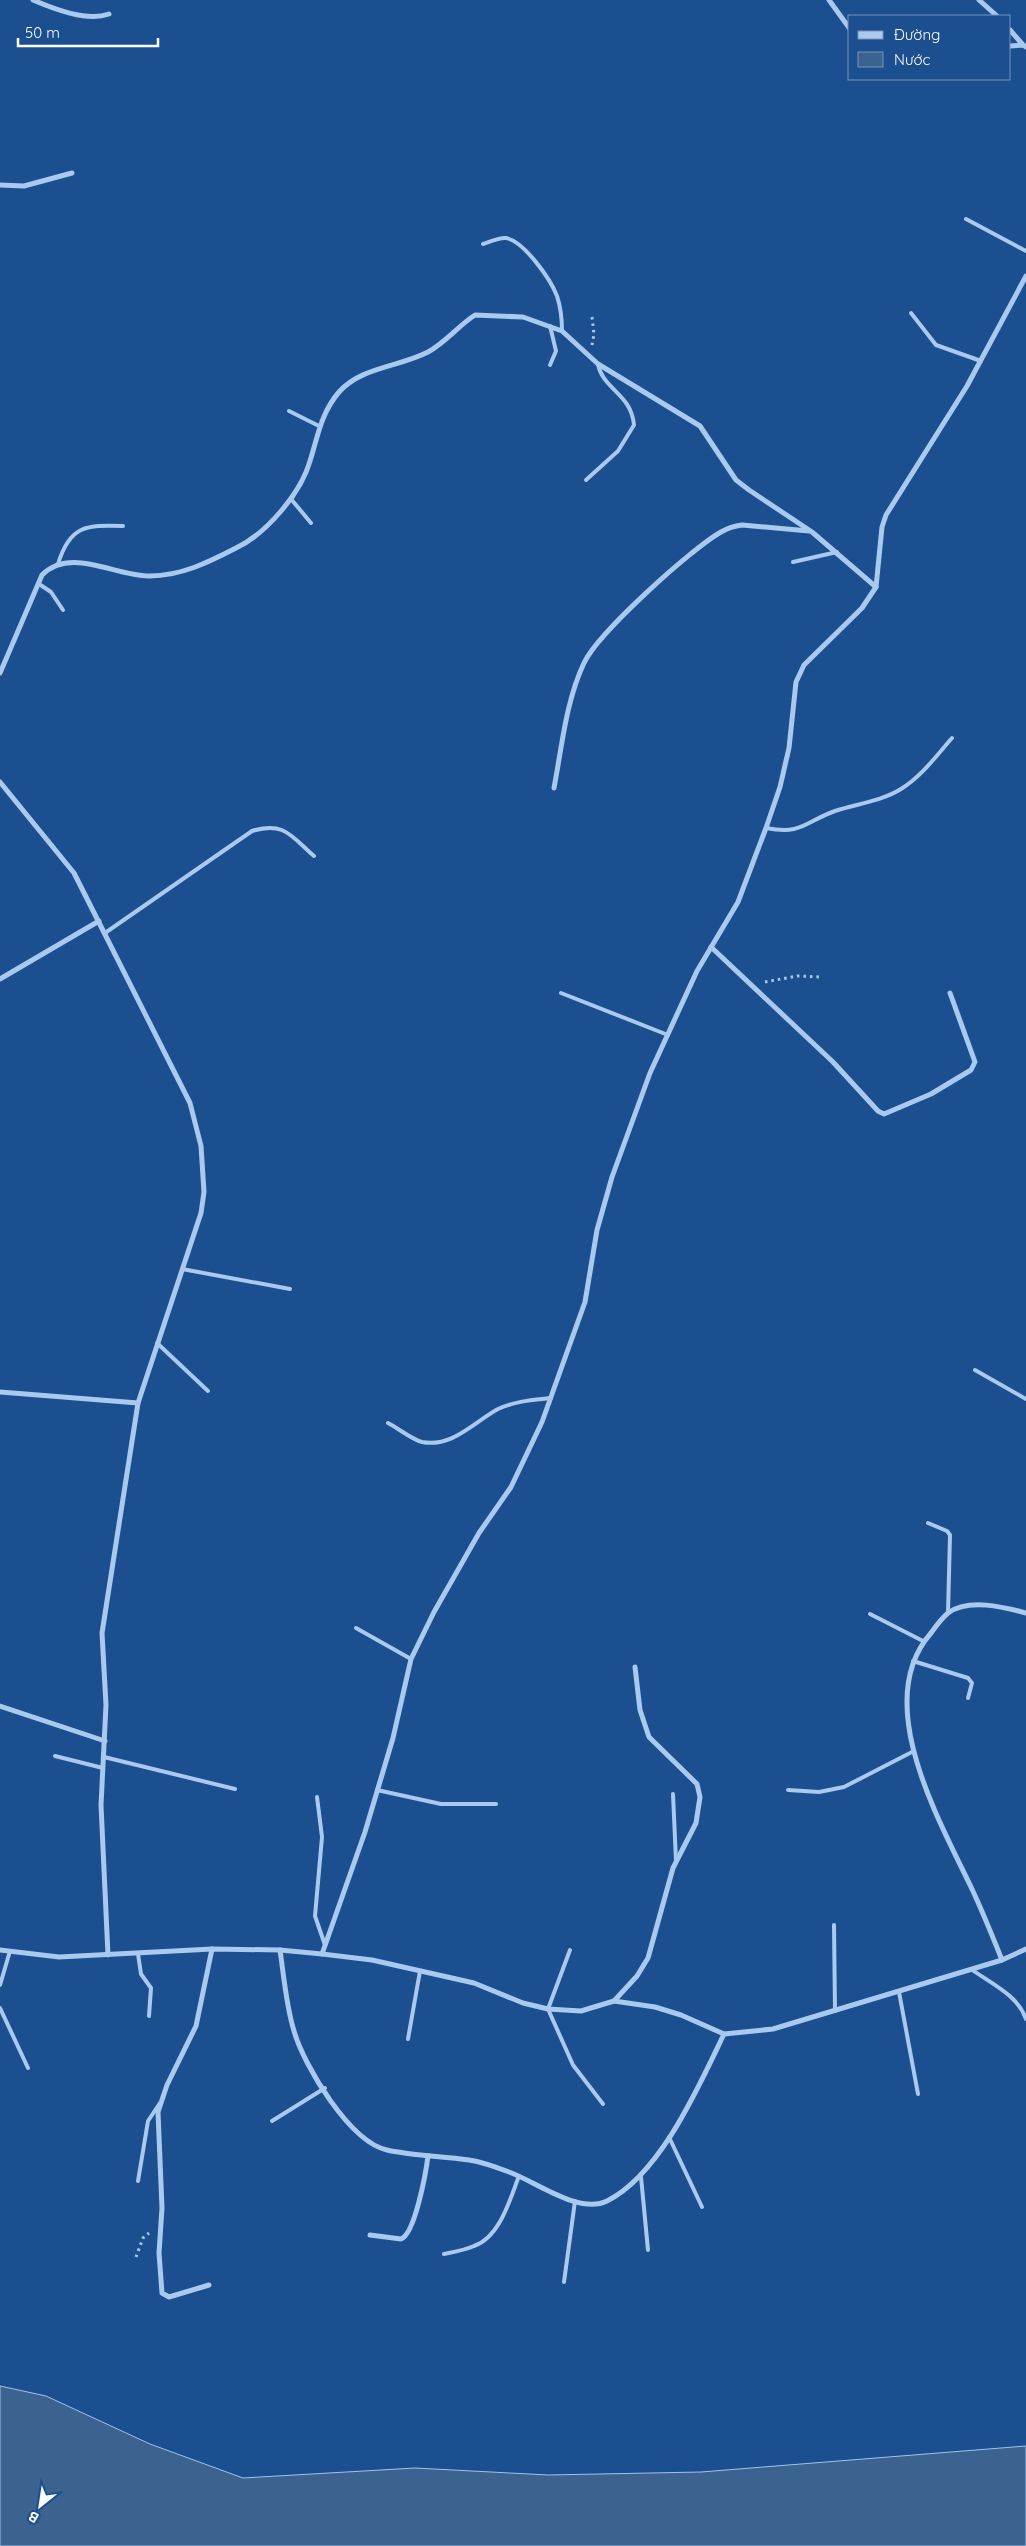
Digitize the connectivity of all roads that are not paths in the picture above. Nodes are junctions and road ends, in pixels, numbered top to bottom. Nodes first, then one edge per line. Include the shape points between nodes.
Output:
1 (33, 0) edge
2 (829, 0) edge
3 (979, 0) edge
4 (109, 14) dead end
5 (996, 15) edge
6 (848, 26) edge
7 (1011, 31) edge
8 (1011, 46) edge
9 (1025, 46) edge
10 (72, 173) dead end
11 (0, 185) edge
12 (966, 219) dead end
13 (484, 244) dead end
14 (1026, 251) edge
15 (1026, 276) edge
16 (911, 313) dead end
17 (550, 326) junction
18 (562, 331) junction
19 (981, 362) junction
20 (598, 364) junction
21 (550, 365) dead end
22 (289, 410) dead end
23 (320, 426) junction
24 (586, 480) dead end
25 (291, 499) junction
26 (311, 523) dead end
27 (123, 526) dead end
28 (812, 532) junction
29 (838, 552) junction
30 (793, 562) dead end
31 (58, 564) junction
32 (39, 584) junction
33 (876, 587) junction
34 (63, 610) dead end
35 (0, 673) edge
36 (952, 738) dead end
37 (0, 782) edge
38 (554, 788) dead end
39 (766, 828) junction
40 (314, 856) dead end
41 (99, 921) junction
42 (104, 933) junction
43 (711, 947) junction
44 (0, 979) edge
45 (562, 993) dead end
46 (950, 993) dead end
47 (668, 1035) junction
48 (182, 1269) junction
49 (290, 1289) dead end
50 (157, 1343) junction
51 (975, 1370) dead end
52 (208, 1391) dead end
53 (0, 1392) edge
54 (551, 1398) junction
55 (1026, 1398) edge
56 (138, 1403) junction
57 (388, 1423) dead end
58 (928, 1523) dead end
59 (948, 1613) junction
60 (1026, 1613) edge
61 (870, 1614) dead end
62 (356, 1628) dead end
63 (923, 1641) junction
64 (411, 1658) junction
65 (912, 1661) junction
66 (634, 1666) dead end
67 (968, 1698) dead end
68 (0, 1706) edge
69 (105, 1741) junction
70 (912, 1752) junction
71 (55, 1756) dead end
72 (104, 1757) junction
73 (103, 1768) junction
74 (236, 1789) dead end
75 (377, 1790) junction
76 (788, 1790) dead end
77 (673, 1794) dead end
78 (318, 1797) dead end
79 (496, 1804) dead end
80 (676, 1861) junction
81 (834, 1925) dead end
82 (325, 1945) junction
83 (212, 1949) junction
84 (1026, 1949) edge
85 (0, 1950) edge
86 (280, 1950) junction
87 (570, 1950) dead end
88 (10, 1951) junction
89 (138, 1954) junction
90 (322, 1954) junction
91 (108, 1955) junction
92 (1002, 1960) junction
93 (971, 1969) junction
94 (420, 1971) junction
95 (0, 1985) edge
96 (899, 1992) junction
97 (614, 2001) junction
98 (0, 2008) edge
99 (548, 2009) junction
100 (835, 2011) junction
101 (149, 2016) dead end
102 (1026, 2019) edge
103 (724, 2034) junction
104 (408, 2039) dead end
105 (28, 2068) dead end
106 (324, 2088) junction
107 (918, 2094) dead end
108 (162, 2100) junction
109 (603, 2104) dead end
110 (272, 2121) dead end
111 (668, 2137) junction
112 (428, 2156) junction
113 (519, 2176) junction
114 (641, 2177) junction
115 (138, 2182) dead end
116 (575, 2202) junction
117 (702, 2207) dead end
118 (370, 2235) dead end
119 (648, 2250) dead end
120 (444, 2254) dead end
121 (564, 2282) dead end
122 (209, 2285) dead end

1 - 4 street via 98,18
2 - 6 street
3 - 5 street
7 - 9 street
8 - 9 street
10 - 11 street via 24,186
12 - 14 lane
13 - 18 lane via 508,238 525,250 545,274 556,294 562,315
15 - 19 street
16 - 19 lane via 936,345
17 - 18 street
17 - 21 lane via 556,351
17 - 23 street via 523,318 475,315 442,344 425,354 355,377 324,412
18 - 20 street
19 - 33 street via 886,515
20 - 24 lane via 605,379 630,406 634,426 618,451
20 - 28 street via 700,426 736,480
22 - 23 lane
23 - 25 street via 304,480
25 - 26 lane
25 - 31 street via 273,520 239,547 196,567 171,574 148,576 70,562
27 - 31 lane via 92,525 82,528 66,544
28 - 29 street
28 - 38 street via 732,526 670,572 598,642 585,661 575,687
29 - 30 lane
29 - 33 street
31 - 32 street via 42,575
32 - 34 lane via 51,592
32 - 35 street
33 - 39 street via 862,608 804,666 796,682 789,748
36 - 39 lane via 923,772 899,790 833,812 804,828 791,831
37 - 41 street via 74,873
39 - 43 street via 738,902
40 - 42 lane via 276,826 252,831
41 - 42 street
41 - 44 street
42 - 48 street via 190,1104 201,1146 202,1213
43 - 46 street via 884,1114 930,1094 974,1066 976,1062
43 - 47 street
45 - 47 lane
47 - 54 street via 650,1073 612,1177 597,1230 585,1302
48 - 49 lane
48 - 50 street
50 - 52 lane
50 - 56 street
51 - 55 lane
53 - 56 street
54 - 57 lane via 517,1402 498,1409 447,1440 436,1442 420,1442
54 - 64 street via 511,1487 479,1533
56 - 69 street via 102,1633
58 - 59 lane via 950,1535
59 - 60 street via 972,1606 1007,1608
59 - 63 street
61 - 63 lane
62 - 64 lane
63 - 65 street
64 - 75 street
65 - 67 lane via 968,1678 972,1683
65 - 70 street via 906,1696
66 - 80 street via 640,1710 649,1737 697,1784 700,1792 696,1823
68 - 69 street
69 - 72 street
70 - 76 lane via 844,1787 820,1792
70 - 92 street
71 - 73 lane
72 - 73 street
72 - 74 lane
73 - 91 street via 101,1805
75 - 79 lane via 441,1804
75 - 82 street
77 - 80 lane
78 - 82 lane via 322,1838 315,1916
80 - 97 street via 648,1958 637,1976
81 - 100 lane
82 - 90 street
83 - 86 street
83 - 89 street
83 - 108 street via 196,2026
84 - 92 street
85 - 88 street
86 - 90 street
86 - 106 street via 287,2003 295,2033
87 - 99 lane
88 - 91 street via 59,1957
88 - 95 lane
89 - 91 street
89 - 101 lane via 141,1974 151,1988
90 - 94 street via 372,1960
92 - 93 street
93 - 96 street
93 - 102 lane via 1015,2000
94 - 99 street via 474,1983 523,2004
94 - 104 lane
96 - 100 street
96 - 107 lane
97 - 99 street via 581,2011
97 - 103 street via 655,2007
98 - 105 lane
99 - 109 lane via 573,2065
100 - 103 street via 773,2030
103 - 111 street via 683,2116
106 - 110 lane
106 - 112 street via 346,2122 362,2138 384,2150
108 - 115 lane via 148,2121
108 - 122 street via 158,2126 162,2293 169,2297
111 - 114 street
111 - 117 lane
112 - 113 street via 471,2160
112 - 118 street via 408,2235 401,2240
113 - 116 street
113 - 120 lane via 502,2218 490,2236 476,2246
114 - 116 street via 623,2193 604,2203 588,2205
114 - 119 lane
116 - 121 lane

